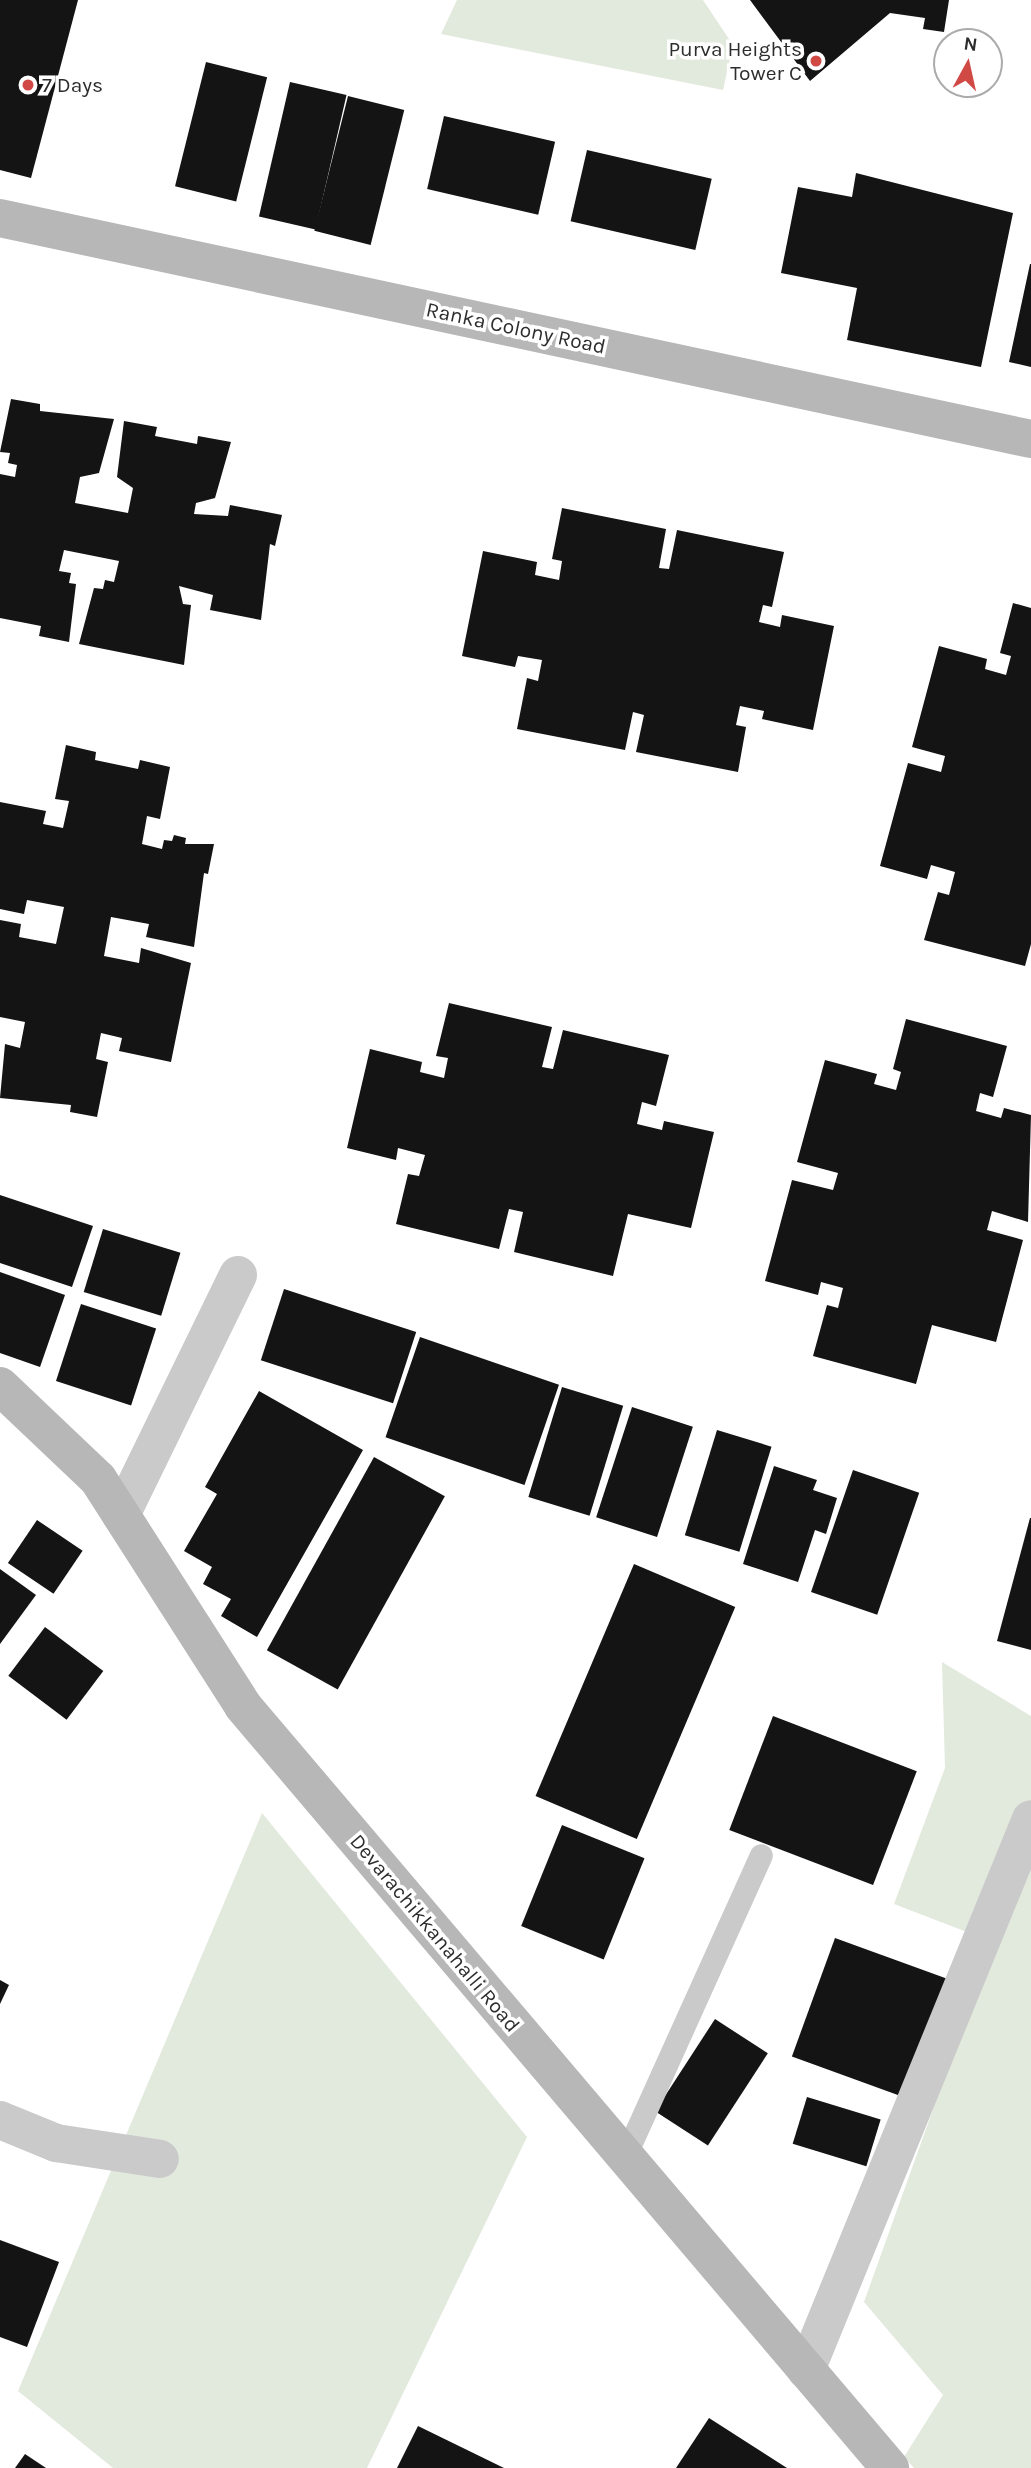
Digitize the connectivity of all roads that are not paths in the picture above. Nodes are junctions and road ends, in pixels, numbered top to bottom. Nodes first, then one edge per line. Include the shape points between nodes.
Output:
1 (0, 218) edge
2 (1031, 439) edge
3 (238, 1275) dead end
4 (0, 1386) edge
5 (121, 1515) junction
6 (1031, 1819) edge
7 (761, 1855) dead end
8 (0, 2120) edge
9 (625, 2156) junction
10 (160, 2159) dead end
11 (806, 2370) junction
12 (890, 2468) edge

1 - 2 street, Ranka Colony Road
3 - 5 street
4 - 5 street, Devarachikkanahalli Road via 98,1479
5 - 9 street, Devarachikkanahalli Road via 243,1706
6 - 11 street
7 - 9 lane
8 - 10 street via 56,2143
9 - 11 street, Devarachikkanahalli Road
11 - 12 street, Devarachikkanahalli Road

